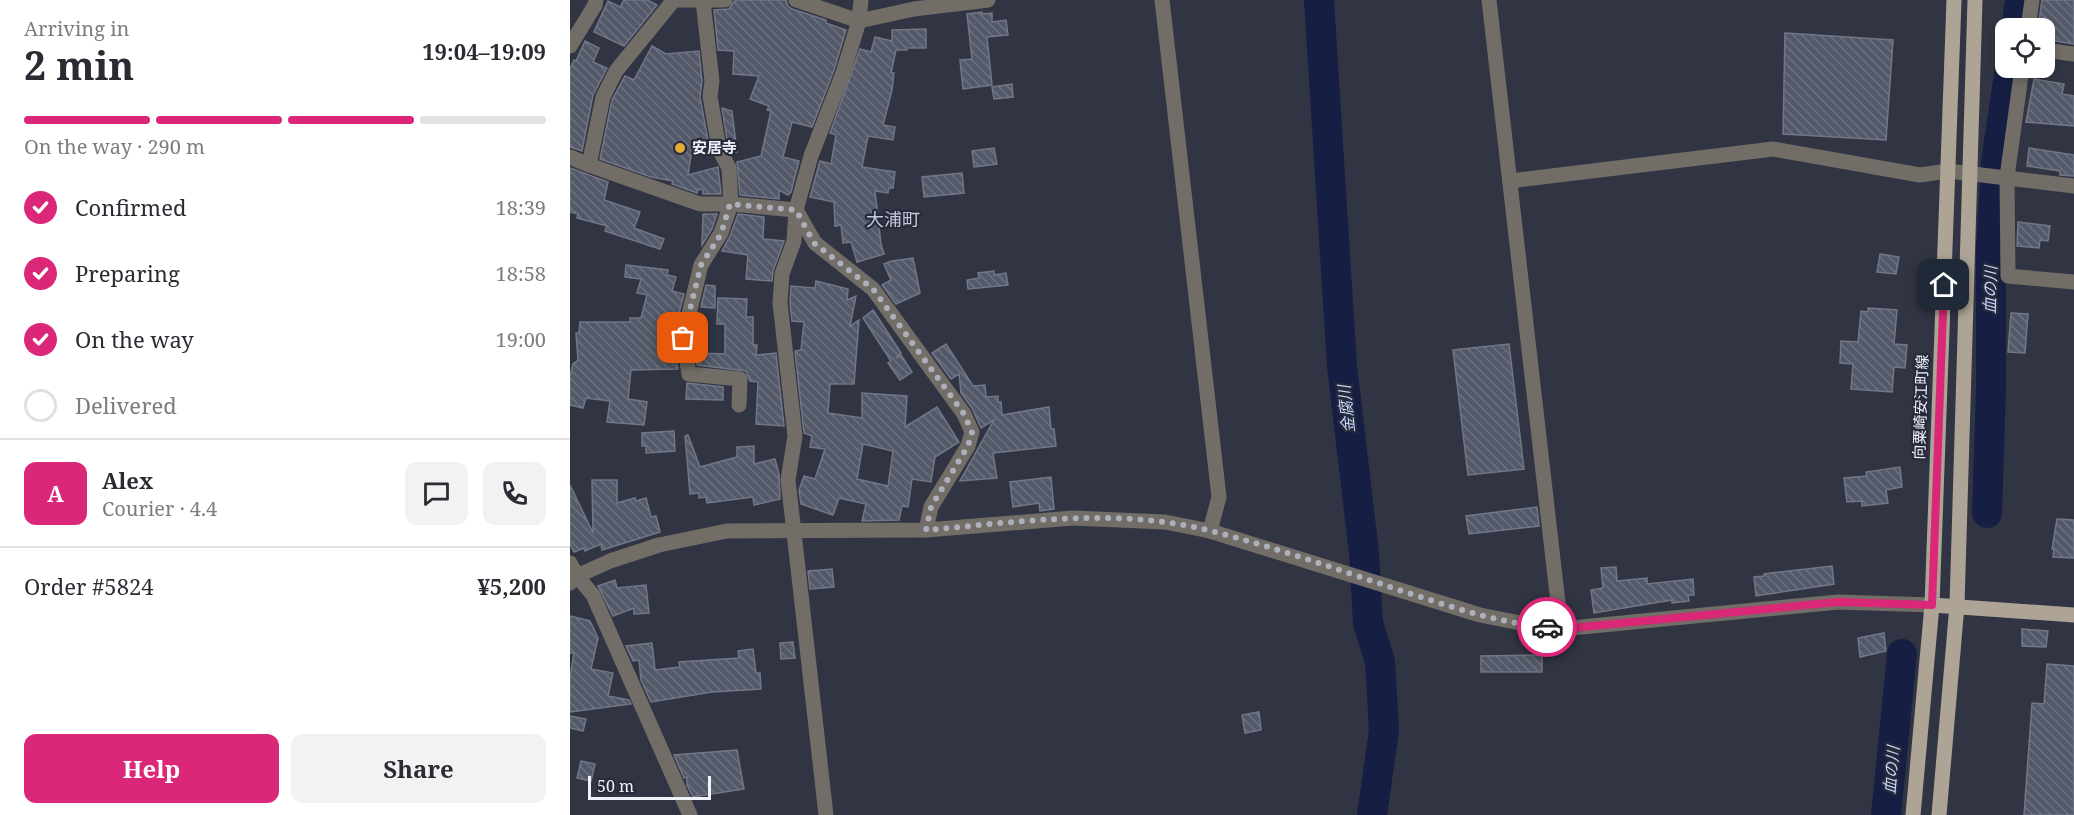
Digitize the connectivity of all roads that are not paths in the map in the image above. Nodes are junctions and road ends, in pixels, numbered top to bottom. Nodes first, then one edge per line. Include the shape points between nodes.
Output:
1 (596, 0) edge
2 (672, 0) edge
3 (686, 0) edge
4 (725, 0) edge
5 (796, 0) edge
6 (861, 0) edge
7 (988, 0) edge
8 (1162, 0) edge
9 (1489, 0) edge
10 (1954, 0) edge
11 (1975, 0) edge
12 (2032, 0) edge
13 (704, 1) edge
14 (2029, 18) edge
15 (859, 21) junction
16 (570, 46) edge
17 (2055, 51) edge
18 (2074, 54) edge
19 (2021, 78) edge
20 (570, 158) edge
21 (589, 165) junction
22 (1948, 171) junction
23 (1970, 173) junction
24 (2007, 177) junction
25 (1510, 180) junction
26 (2074, 186) edge
27 (730, 204) junction
28 (796, 210) junction
29 (2074, 282) edge
30 (739, 405) dead end
31 (926, 530) junction
32 (794, 531) junction
33 (1210, 531) junction
34 (572, 574) edge
35 (1932, 605) junction
36 (1957, 605) junction
37 (2074, 615) edge
38 (1561, 629) junction
39 (690, 815) edge
40 (826, 815) edge
41 (1913, 815) edge
42 (1939, 815) edge

1 - 16 street
2 - 3 street
2 - 21 street via 616,71 603,97
3 - 13 street
4 - 13 street
5 - 15 street
6 - 15 street
7 - 15 street via 914,9
8 - 33 street via 1219,497
9 - 25 street
10 - 22 main road, 向粟崎安江町線
11 - 23 main road
12 - 14 street
13 - 27 street via 710,96 719,149 729,168
15 - 28 street
17 - 18 street
19 - 24 street
20 - 21 street
21 - 27 street via 700,204
22 - 23 street
22 - 25 street via 1920,176 1773,149
22 - 35 main road, 向粟崎安江町線
23 - 24 street
23 - 36 main road
24 - 26 street
24 - 29 street via 2008,276
25 - 38 street
27 - 28 street
27 - 30 street via 721,234 701,265 683,338 688,374 740,379
28 - 31 street via 814,243 873,289 964,414 972,432 968,446 931,507
28 - 32 street via 794,241 782,274 780,303 795,436 789,480
31 - 32 street
31 - 33 street via 1073,518 1165,522
32 - 34 street via 727,531 698,536
32 - 40 street
33 - 38 street via 1480,615
34 - 39 street via 593,596
35 - 36 main road
35 - 38 street via 1838,602
35 - 41 main road, 向粟崎安江町線
36 - 37 main road
36 - 42 main road

